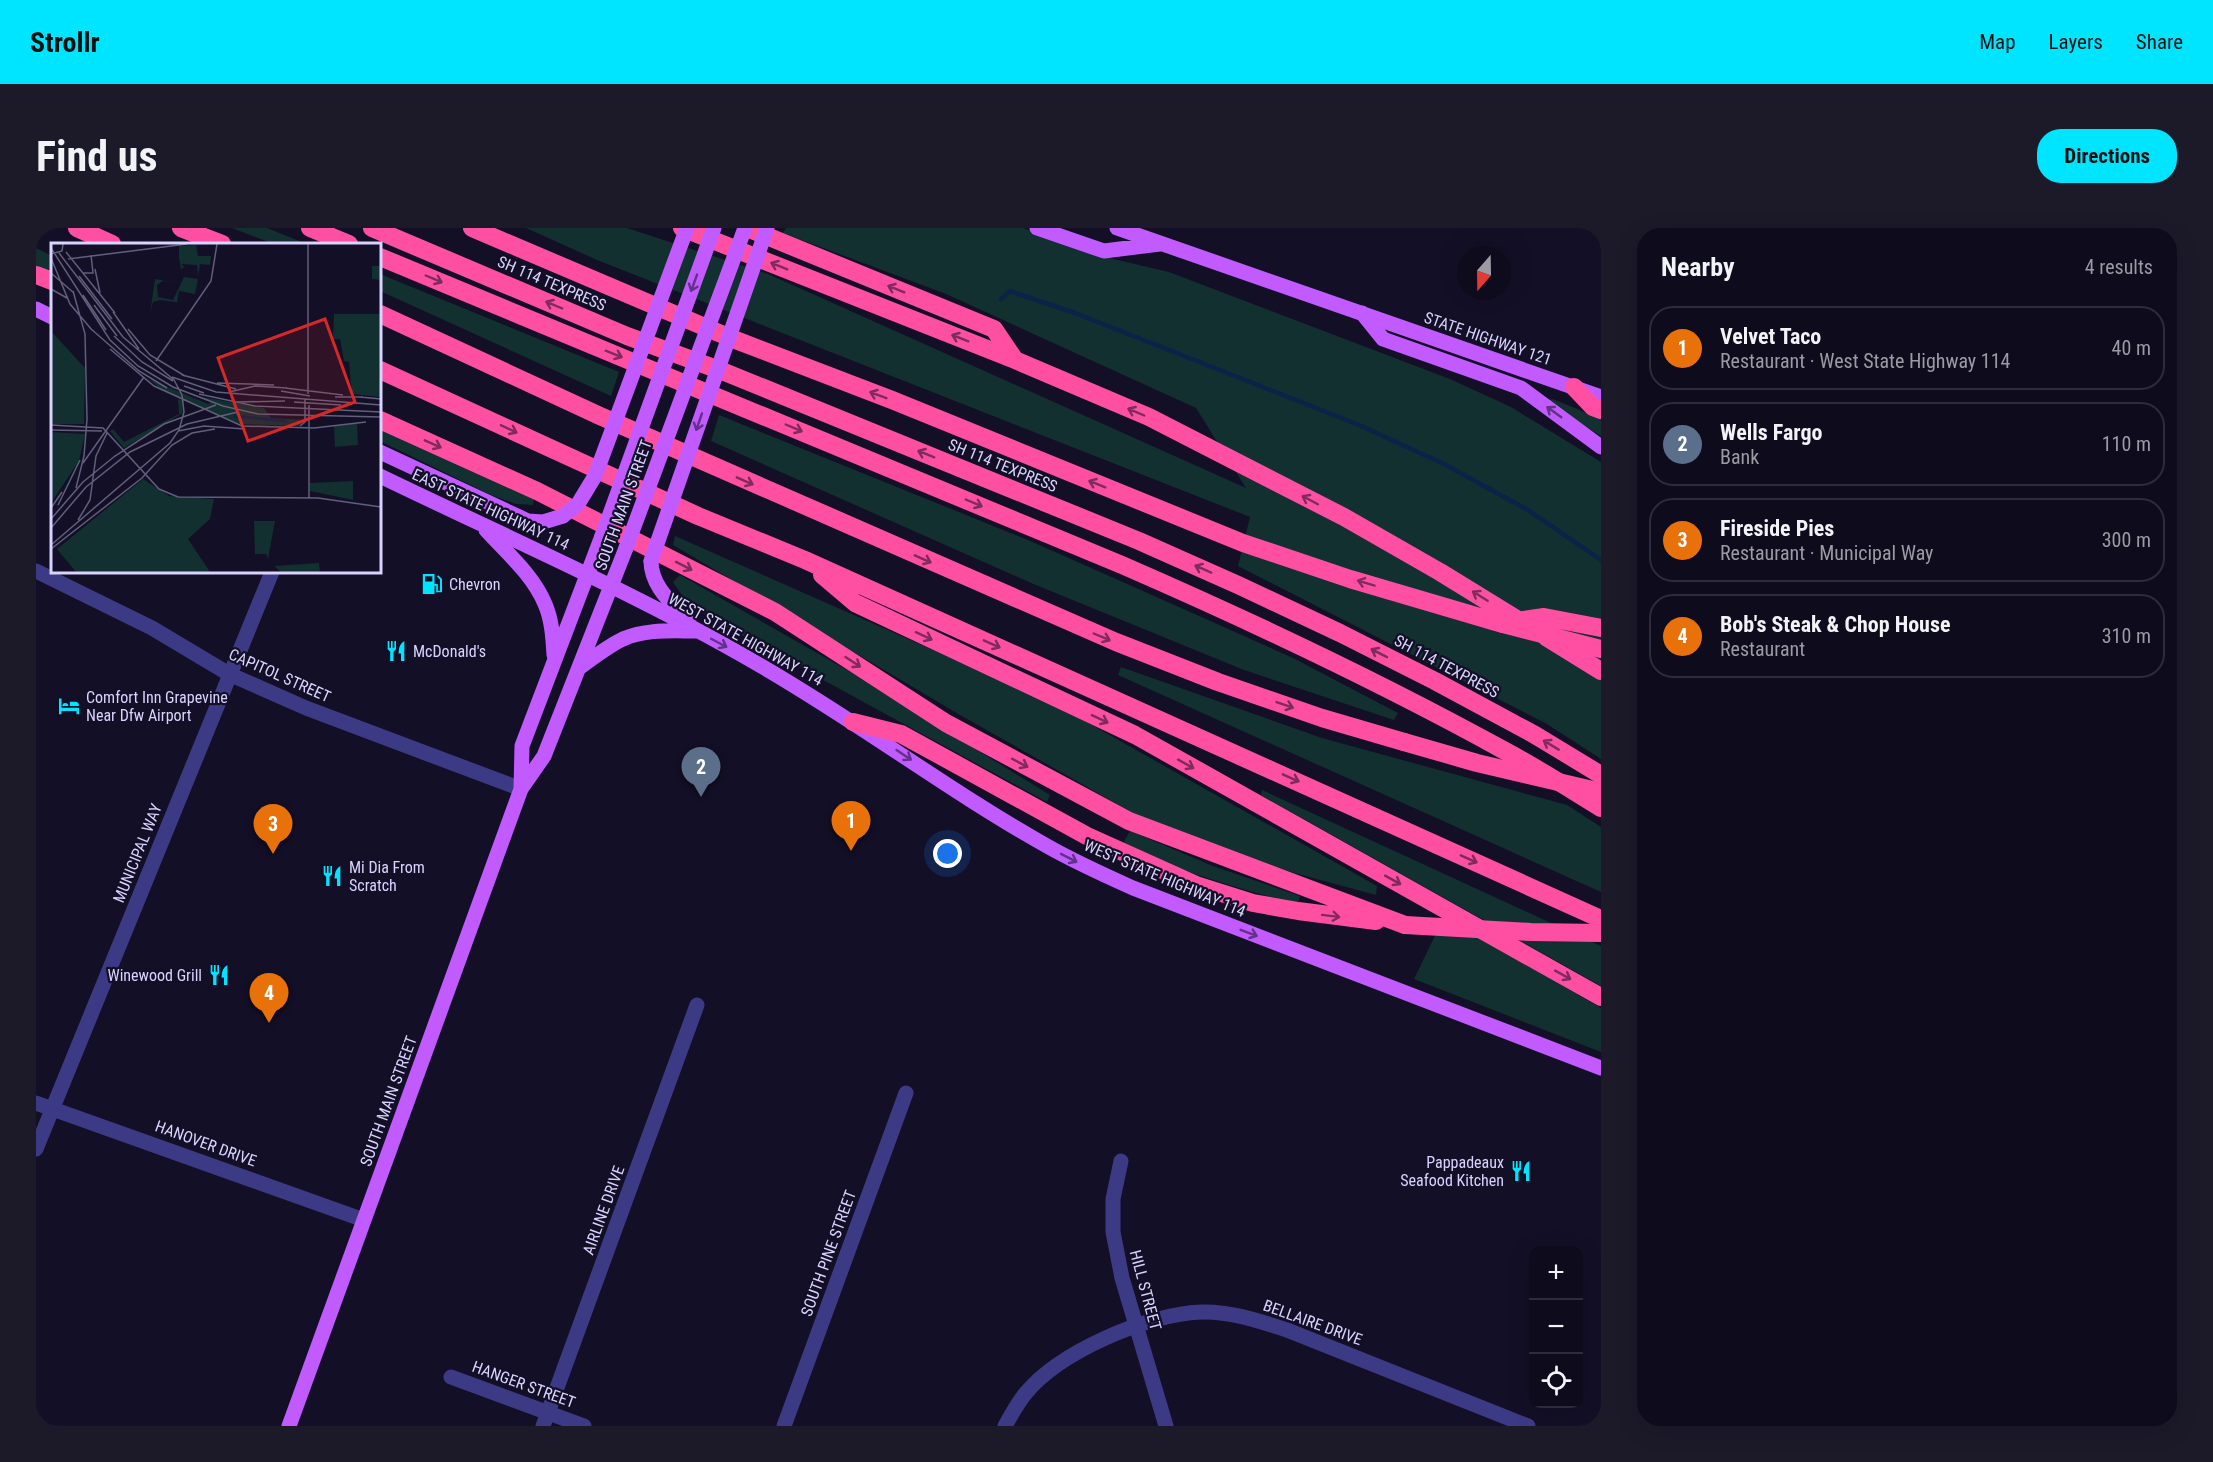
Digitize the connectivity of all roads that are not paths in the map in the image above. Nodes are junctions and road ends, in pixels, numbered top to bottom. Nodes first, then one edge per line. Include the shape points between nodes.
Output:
1 (77, 228) edge
2 (181, 228) edge
3 (310, 228) edge
4 (372, 228) edge
5 (472, 228) edge
6 (682, 228) edge
7 (687, 228) edge
8 (714, 228) edge
9 (746, 228) edge
10 (767, 228) edge
11 (1037, 228) edge
12 (1117, 228) edge
13 (110, 243) edge
14 (219, 243) edge
15 (348, 243) edge
16 (1166, 244) junction
17 (381, 257) edge
18 (36, 274) edge
19 (51, 281) edge
20 (36, 309) edge
21 (1362, 313) junction
22 (381, 314) edge
23 (51, 316) edge
24 (1015, 360) junction
25 (381, 370) edge
26 (1574, 387) junction
27 (1601, 397) edge
28 (1601, 410) edge
29 (381, 420) edge
30 (1601, 447) edge
31 (381, 452) edge
32 (381, 476) edge
33 (482, 525) junction
34 (805, 560) junction
35 (36, 571) edge
36 (272, 573) edge
37 (588, 574) junction
38 (612, 586) junction
39 (1503, 624) junction
40 (1601, 628) edge
41 (697, 631) junction
42 (1601, 649) edge
43 (554, 657) junction
44 (579, 668) junction
45 (1601, 671) edge
46 (229, 674) junction
47 (853, 722) junction
48 (1601, 775) edge
49 (521, 789) junction
50 (1601, 792) edge
51 (1601, 808) edge
52 (1601, 919) edge
53 (1405, 925) junction
54 (1601, 933) edge
55 (1601, 997) edge
56 (697, 1005) dead end
57 (1601, 1068) edge
58 (906, 1093) dead end
59 (36, 1103) edge
60 (53, 1108) junction
61 (36, 1149) edge
62 (1121, 1161) dead end
63 (364, 1220) junction
64 (1136, 1325) junction
65 (451, 1377) dead end
66 (545, 1419) edge
67 (289, 1426) edge
68 (584, 1426) edge
69 (784, 1426) edge
70 (1005, 1426) edge
71 (1166, 1426) edge
72 (1528, 1426) edge

1 - 13 highway
2 - 14 highway
3 - 15 highway
48 -> 4 highway, SH 114 TEXPRESS via 1435,681 1239,585
39 -> 5 highway via 1243,543 733,339
24 -> 6 highway
7 - 31 main road, bridge via 596,476 578,504 563,516 543,522 528,520
8 -> 37 main road, SOUTH MAIN STREET, bridge
24 -> 9 highway via 994,329
9 - 38 main road, SOUTH MAIN STREET, bridge
10 -> 41 main road, bridge via 651,561 657,585
11 - 16 main road via 1104,251
12 - 16 main road
16 - 21 main road
17 -> 51 highway via 1225,610 1509,752
18 - 19 highway
20 - 23 main road
21 - 26 main road, STATE HIGHWAY 121
30 -> 21 main road via 1521,388 1383,339
22 -> 50 highway, bridge via 600,416 1094,633 1218,682 1322,718 1477,763
45 -> 24 highway via 1344,517 1149,417
25 -> 34 highway via 698,516
26 - 27 main road, STATE HIGHWAY 121
26 - 28 highway
29 -> 53 highway via 537,492 776,612 946,723 1129,821
32 - 33 main road, EAST STATE HIGHWAY 114
33 - 37 main road, EAST STATE HIGHWAY 114
33 - 43 main road via 534,583 550,618
34 -> 52 highway
34 -> 55 highway via 855,603 1135,735
35 - 46 street, CAPITOL STREET via 152,628
36 - 46 street, MUNICIPAL WAY
37 - 38 main road, WEST STATE HIGHWAY 114
37 - 43 main road, SOUTH MAIN STREET
38 - 41 main road, WEST STATE HIGHWAY 114
38 - 44 main road, SOUTH MAIN STREET
39 - 40 highway, bridge via 1544,617
39 - 42 highway, bridge
41 - 44 main road via 634,635
41 -> 47 main road, WEST STATE HIGHWAY 114
43 - 49 main road, SOUTH MAIN STREET via 522,746
44 - 49 main road, SOUTH MAIN STREET via 544,756
46 - 49 street, CAPITOL STREET via 306,708
46 - 60 street, MUNICIPAL WAY
47 -> 53 highway via 901,734 1087,836 1196,885 1298,912
47 -> 57 main road, WEST STATE HIGHWAY 114 via 1012,826 1132,888
49 - 63 main road, SOUTH MAIN STREET
53 - 54 highway, bridge
56 - 66 street, AIRLINE DRIVE
58 - 69 street, SOUTH PINE STREET
59 - 60 street, HANOVER DRIVE
60 - 61 street, MUNICIPAL WAY
60 - 63 street, HANOVER DRIVE
62 - 64 street, HILL STREET via 1113,1199 1113,1232
63 - 67 main road, SOUTH MAIN STREET
64 - 70 street, BELLAIRE DRIVE via 1104,1338 1041,1379 1025,1394
64 - 71 street, HILL STREET
64 - 72 street, BELLAIRE DRIVE via 1202,1312 1254,1319
65 - 66 street, HANGER STREET
66 - 68 street, HANGER STREET

